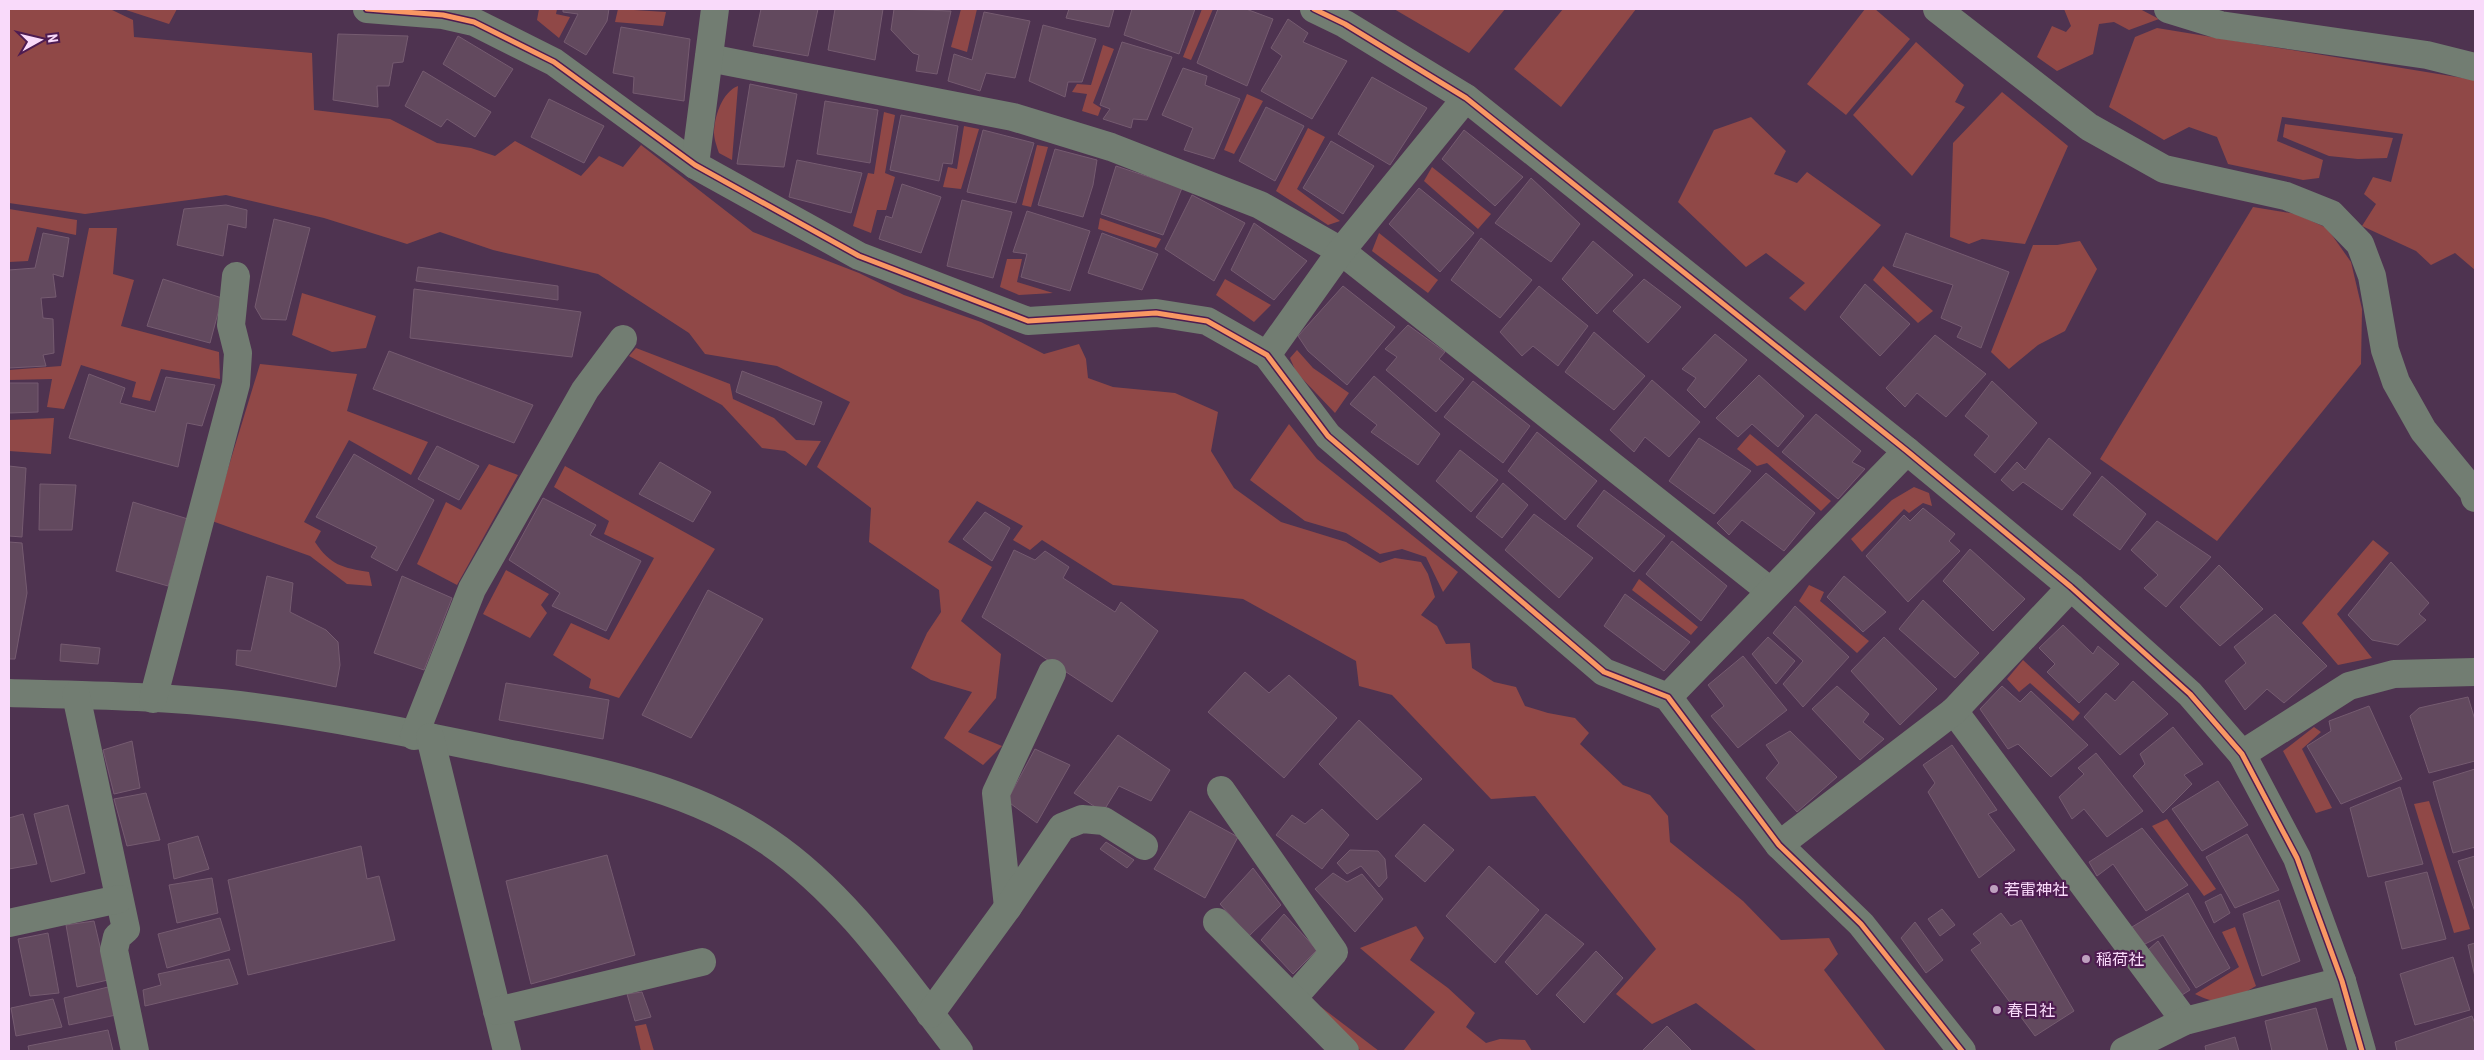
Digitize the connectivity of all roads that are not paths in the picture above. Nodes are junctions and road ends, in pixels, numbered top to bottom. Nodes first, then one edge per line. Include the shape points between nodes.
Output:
1 (368, 9) edge
2 (715, 9) edge
3 (1314, 9) edge
4 (1937, 9) edge
5 (2168, 9) edge
6 (709, 58) junction
7 (2475, 67) edge
8 (1466, 98) junction
9 (696, 165) junction
10 (1340, 251) junction
11 (236, 276) dead end
12 (622, 339) dead end
13 (1267, 355) junction
14 (1907, 451) junction
15 (2475, 498) edge
16 (2071, 587) junction
17 (1770, 591) junction
18 (2475, 672) edge
19 (1052, 673) dead end
20 (9, 693) edge
21 (76, 695) junction
22 (1668, 697) junction
23 (153, 699) junction
24 (1954, 711) junction
25 (422, 736) junction
26 (2242, 754) junction
27 (1221, 790) dead end
28 (1779, 845) junction
29 (1144, 846) dead end
30 (120, 899) junction
31 (1008, 907) junction
32 (1217, 922) dead end
33 (9, 923) edge
34 (702, 962) dead end
35 (2342, 981) junction
36 (1293, 998) junction
37 (497, 1011) junction
38 (930, 1014) junction
39 (2185, 1022) junction
40 (135, 1051) edge
41 (507, 1051) edge
42 (959, 1051) edge
43 (1345, 1051) edge
44 (1962, 1051) edge
45 (2124, 1051) edge
46 (2362, 1051) edge

1 - 9 street via 443,15 474,22 554,62
2 - 6 street
3 - 8 street via 1345,24
4 - 15 street via 2089,127 2164,169 2286,196 2331,214 2360,244 2372,276 2385,350 2396,382 2423,430 2473,491
5 - 7 street via 2220,26 2427,55
6 - 9 street
6 - 10 street via 1013,117 1111,148 1260,205
8 - 10 street
8 - 14 street
9 - 13 street via 859,256 1028,321 1156,313 1207,322
10 - 13 street
10 - 17 street
11 - 23 street via 231,325 238,353 236,384
12 - 25 street via 585,390 472,589
13 - 22 street via 1328,436 1604,672
14 - 16 street
14 - 17 street
16 - 24 street
16 - 26 street via 2190,694
17 - 22 street
18 - 26 street via 2394,674 2350,686
19 - 31 street via 996,793
20 - 21 street
21 - 23 street
21 - 30 street
22 - 28 street
23 - 25 street via 237,705
24 - 28 street
24 - 39 street
25 - 37 street
25 - 38 street via 639,782 706,806 769,842 826,889 852,916
26 - 35 street via 2297,858
27 - 36 street via 1334,952
28 - 44 street via 1861,924
29 - 31 street via 1104,821 1082,819 1062,827
30 - 33 street
30 - 40 street via 126,929 116,937 114,950
31 - 38 street
32 - 36 street
34 - 37 street
35 - 39 street
35 - 46 street
36 - 43 street
37 - 41 street
38 - 42 street
39 - 45 street

